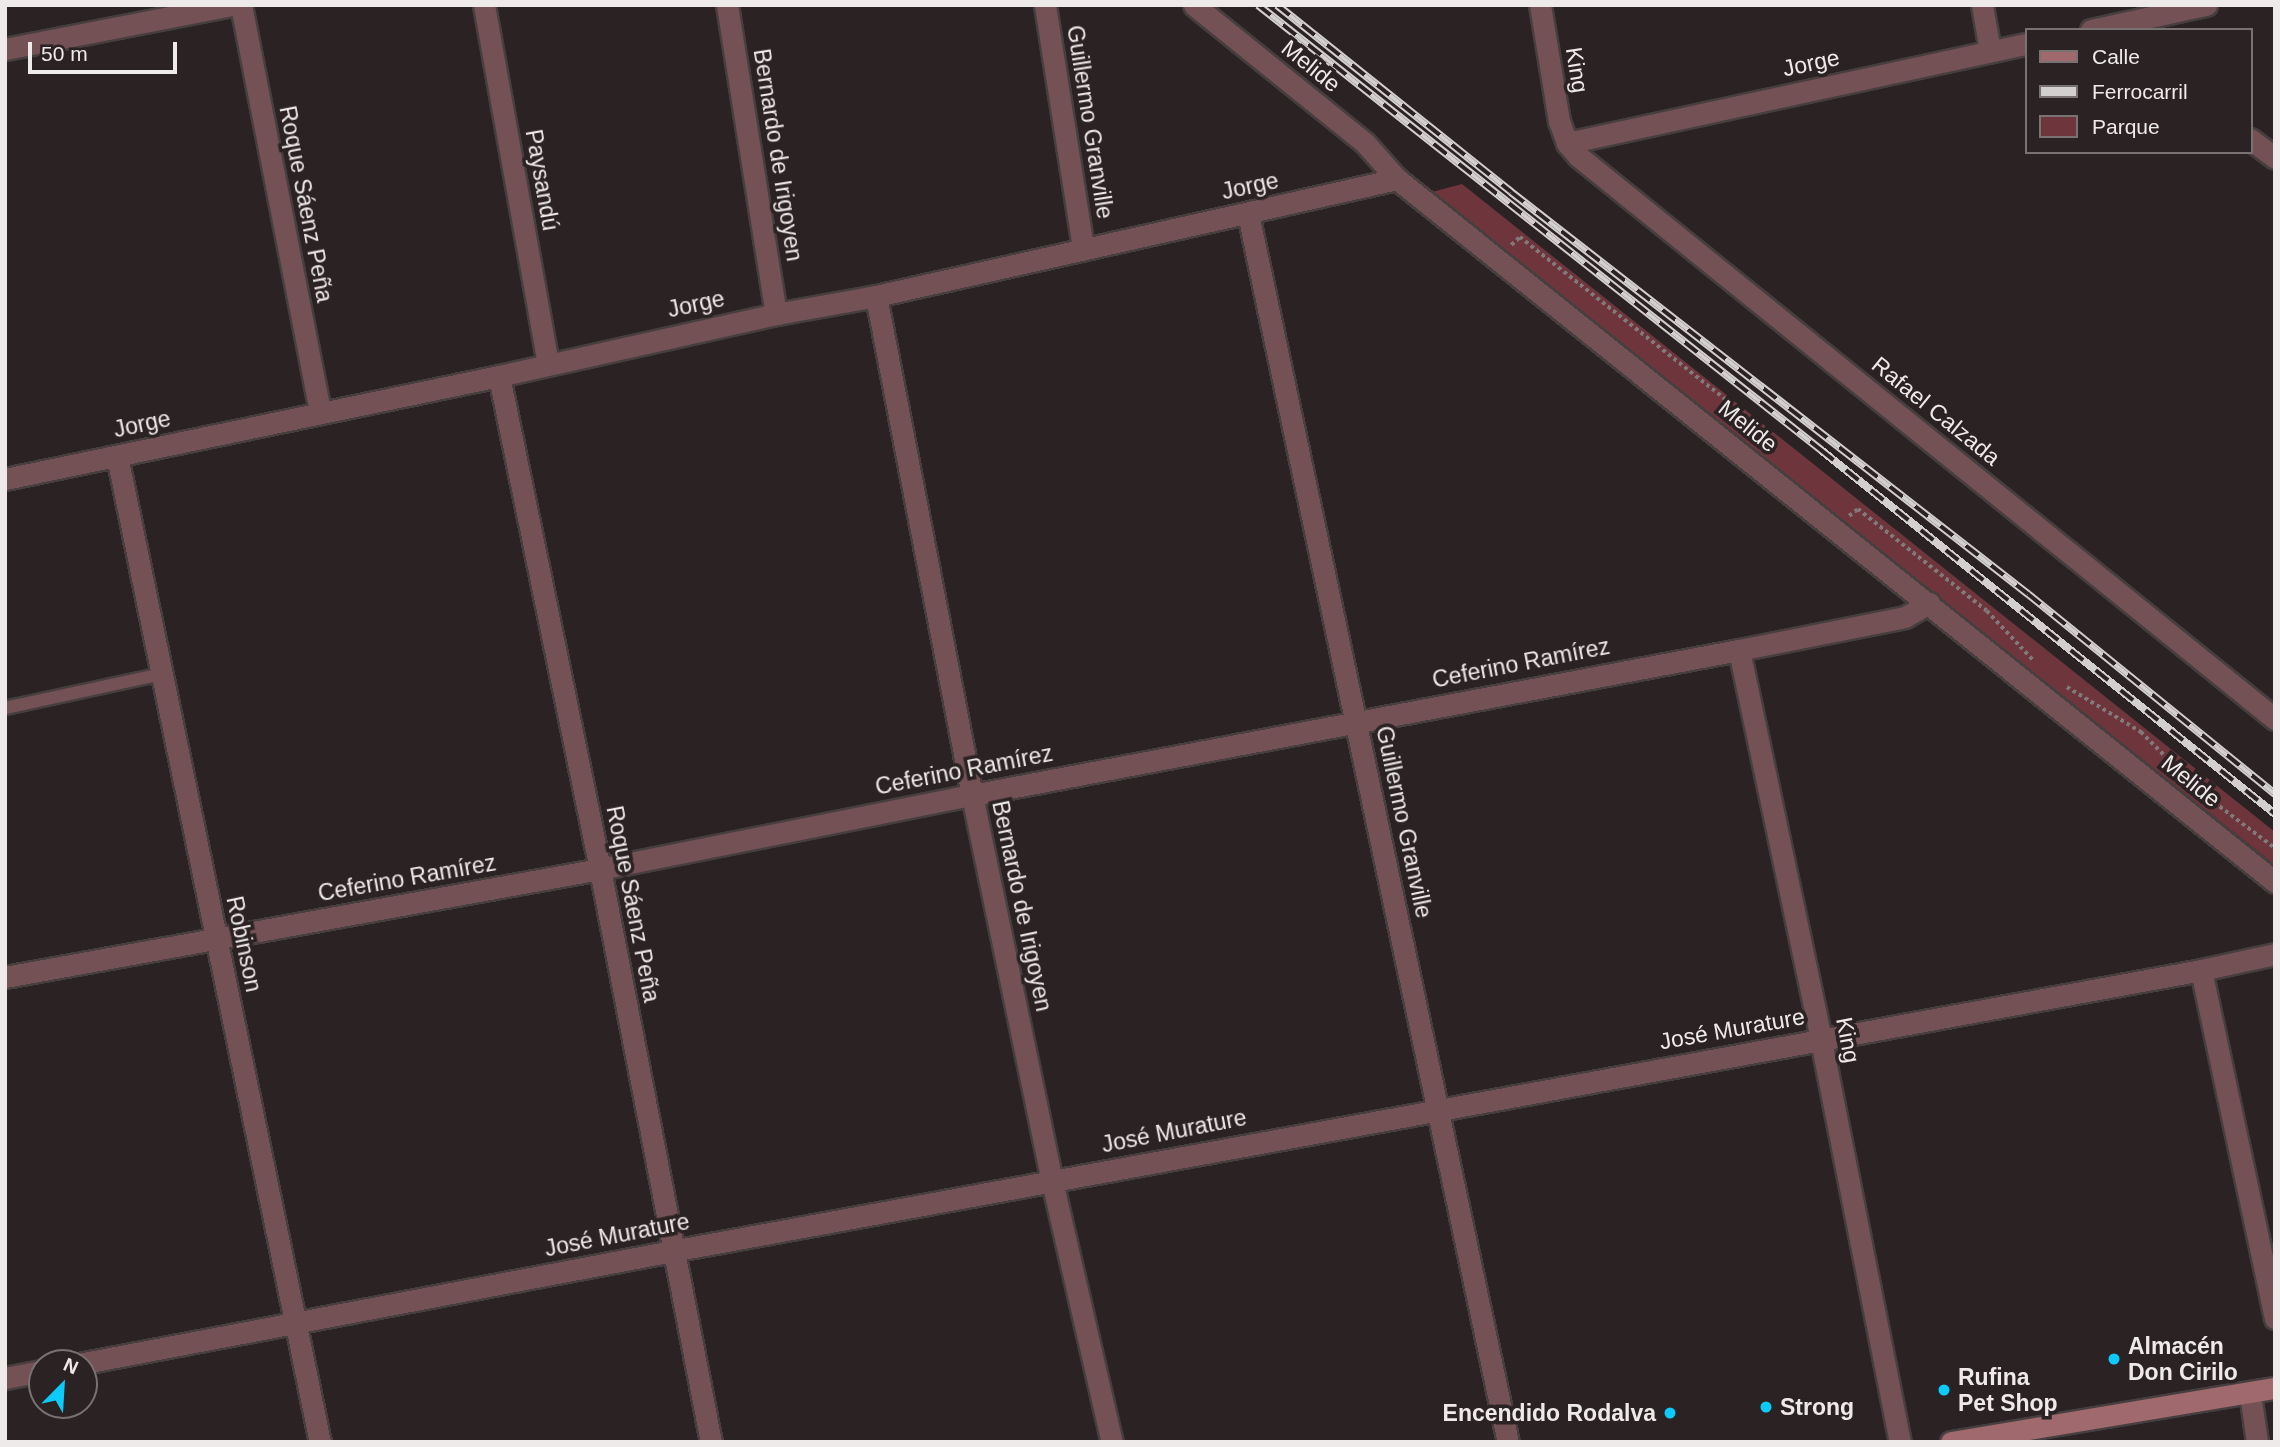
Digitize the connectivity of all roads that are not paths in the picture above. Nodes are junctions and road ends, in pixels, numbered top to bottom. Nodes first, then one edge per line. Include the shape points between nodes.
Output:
1 (231, 5) edge
2 (241, 5) edge
3 (484, 5) edge
4 (727, 5) edge
5 (1045, 5) edge
6 (1194, 5) edge
7 (1540, 5) edge
8 (1982, 5) edge
9 (2206, 5) edge
10 (2106, 28) edge
11 (2024, 44) edge
12 (5, 49) edge
13 (1990, 51) junction
14 (2252, 141) edge
15 (1567, 143) junction
16 (2275, 158) edge
17 (1397, 179) junction
18 (1248, 214) junction
19 (1083, 247) junction
20 (876, 296) junction
21 (776, 314) junction
22 (548, 364) junction
23 (499, 376) junction
24 (320, 412) junction
25 (117, 456) junction
26 (5, 479) edge
27 (1929, 604) junction
28 (1739, 650) junction
29 (162, 674) junction
30 (5, 708) edge
31 (2275, 719) edge
32 (1356, 721) junction
33 (972, 795) junction
34 (600, 869) junction
35 (2275, 882) edge
36 (216, 940) junction
37 (2275, 954) edge
38 (2201, 970) junction
39 (5, 977) edge
40 (1821, 1040) junction
41 (1439, 1109) junction
42 (1052, 1181) junction
43 (672, 1251) junction
44 (2275, 1318) edge
45 (297, 1325) junction
46 (98, 1361) edge
47 (28, 1374) edge
48 (5, 1378) edge
49 (2275, 1388) edge
50 (2250, 1393) junction
51 (2027, 1436) edge
52 (320, 1442) edge
53 (711, 1442) edge
54 (1112, 1442) edge
55 (1508, 1442) edge
56 (1900, 1442) edge
57 (1951, 1442) edge
58 (2257, 1442) edge

1 - 12 street
2 - 24 street, Roque Sáenz Peña
3 - 22 street, Paysandú
4 - 21 street, Bernardo de Irigoyen
5 - 19 street, Guillermo Granville
6 - 17 street, Melide via 1364,143
7 - 15 street, King via 1559,121
8 - 13 street
9 - 10 street
11 - 13 street, Jorge
13 - 15 street, Jorge
14 - 16 street
15 - 31 street, Rafael Calzada
17 - 18 street, Jorge
17 - 27 street, Melide
18 - 19 street, Jorge
18 - 32 street, Guillermo Granville
19 - 20 street, Jorge
20 - 21 street, Jorge
20 - 33 street, Bernardo de Irigoyen
21 - 22 street, Jorge
22 - 23 street, Jorge
23 - 24 street, Jorge
23 - 34 street, Roque Sáenz Peña
24 - 25 street, Jorge
25 - 26 street, Jorge
25 - 29 street, Robinson
27 - 28 street, Ceferino Ramírez via 1905,617
27 - 35 street, Melide
28 - 32 street, Ceferino Ramírez
28 - 40 street, King
29 - 30 lane
29 - 36 street, Robinson
32 - 33 street, Ceferino Ramírez
32 - 41 street, Guillermo Granville
33 - 34 street, Ceferino Ramírez
33 - 42 street, Bernardo de Irigoyen
34 - 36 street, Ceferino Ramírez
34 - 43 street, Roque Sáenz Peña
36 - 39 street, Ceferino Ramírez
36 - 45 street, Robinson
37 - 38 street, José Murature
38 - 40 street, José Murature
38 - 44 street
40 - 41 street, José Murature
40 - 56 street, King
41 - 42 street, José Murature
41 - 55 street, Guillermo Granville
42 - 43 street, José Murature
42 - 54 street, Bernardo de Irigoyen
43 - 45 street, José Murature
43 - 53 street, Roque Sáenz Peña
45 - 46 street, José Murature
45 - 52 street, Robinson
47 - 48 street
49 - 50 main road
50 - 51 main road
50 - 58 street
51 - 57 main road

